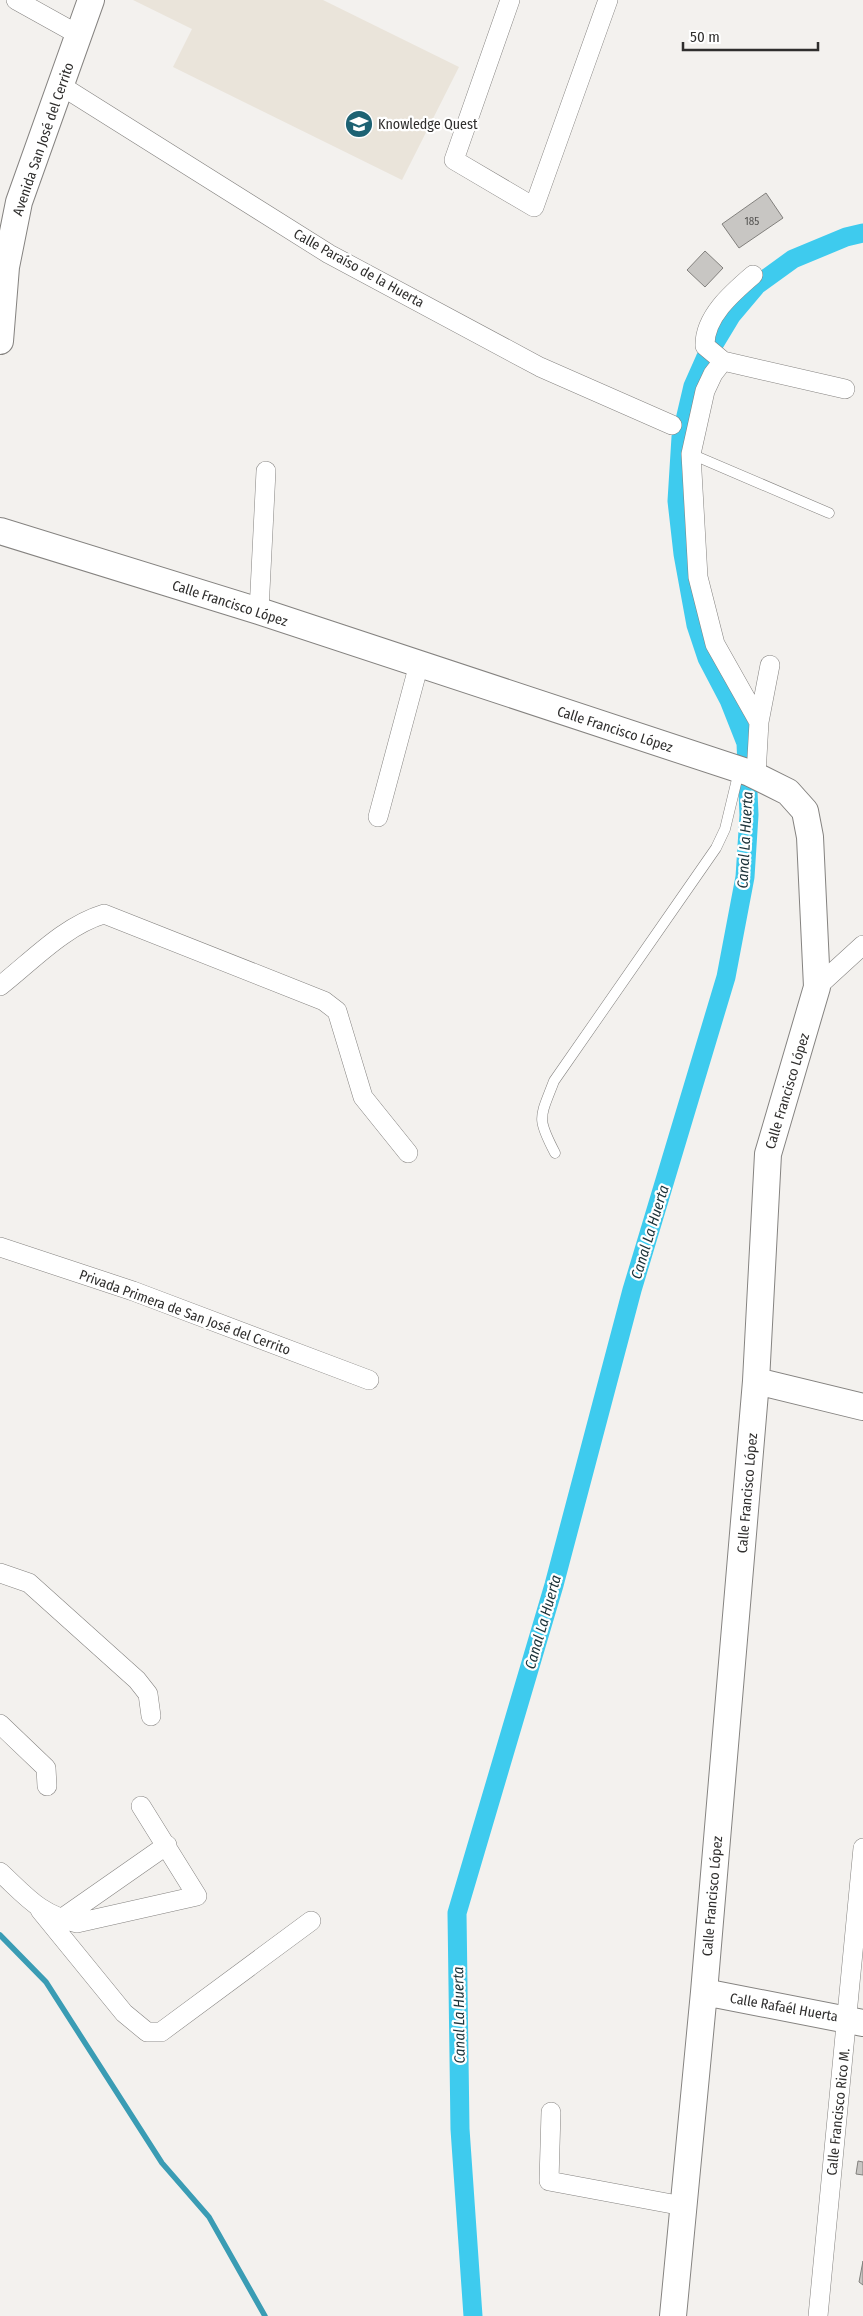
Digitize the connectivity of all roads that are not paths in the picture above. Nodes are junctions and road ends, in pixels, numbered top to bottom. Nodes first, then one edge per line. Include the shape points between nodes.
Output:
1 (16, 0) edge
2 (91, 0) edge
3 (510, 0) edge
4 (608, 0) edge
5 (79, 35) junction
6 (60, 85) junction
7 (753, 275) dead end
8 (0, 341) edge
9 (714, 354) junction
10 (845, 389) dead end
11 (672, 425) dead end
12 (691, 454) junction
13 (266, 471) dead end
14 (829, 513) dead end
15 (0, 531) edge
16 (259, 612) junction
17 (419, 664) junction
18 (770, 665) dead end
19 (759, 722) junction
20 (748, 772) junction
21 (378, 817) dead end
22 (863, 945) edge
23 (0, 986) edge
24 (817, 987) junction
25 (408, 1153) dead end
26 (554, 1153) dead end
27 (0, 1247) edge
28 (369, 1380) dead end
29 (756, 1381) junction
30 (863, 1407) edge
31 (0, 1573) edge
32 (151, 1716) dead end
33 (0, 1724) edge
34 (47, 1786) dead end
35 (141, 1806) dead end
36 (167, 1845) junction
37 (863, 1848) edge
38 (0, 1872) edge
39 (40, 1910) junction
40 (61, 1919) junction
41 (311, 1921) dead end
42 (704, 1992) junction
43 (855, 2021) edge
44 (551, 2112) dead end
45 (683, 2206) junction
46 (673, 2316) edge
47 (818, 2316) edge

1 - 5 street
2 - 5 street, Avenida San José del Cerrito
3 - 4 street via 454,160 534,207
5 - 6 street, Avenida San José del Cerrito
6 - 8 street, Avenida San José del Cerrito via 19,202 6,267
6 - 11 street, Calle Paraíso de la Huerta via 329,254 540,367
7 - 9 street via 732,293 704,332
9 - 10 street
9 - 12 street via 713,374 705,391
12 - 14 lane
12 - 19 street via 698,577 715,644
13 - 16 street
15 - 16 street, Calle Francisco López
16 - 17 street, Calle Francisco López
17 - 20 street, Calle Francisco López
17 - 21 street
18 - 19 street
19 - 20 street
20 - 24 street, Calle Francisco López via 788,792 805,811 810,837
20 - 26 lane via 716,848 554,1081 541,1116 542,1129
22 - 24 street
23 - 25 street via 72,928 104,914 324,1001 336,1011 362,1097
24 - 29 street, Calle Francisco López via 768,1154
27 - 28 street, Privada Primera de San José del Cerrito via 133,1291
29 - 30 street
29 - 42 street, Calle Francisco López
31 - 32 street via 29,1583 137,1680 148,1694
33 - 34 street via 46,1768
35 - 36 street
36 - 40 street
36 - 40 street via 198,1896 77,1923
37 - 43 street, Calle Francisco Rico M.
38 - 39 street
39 - 40 street
39 - 41 street via 124,2013 147,2032 161,2032
42 - 43 street, Calle Rafaél Huerta
42 - 45 street, Calle Francisco López
43 - 47 street, Calle Francisco Rico M.
44 - 45 street via 549,2181
45 - 46 street, Calle Francisco López

